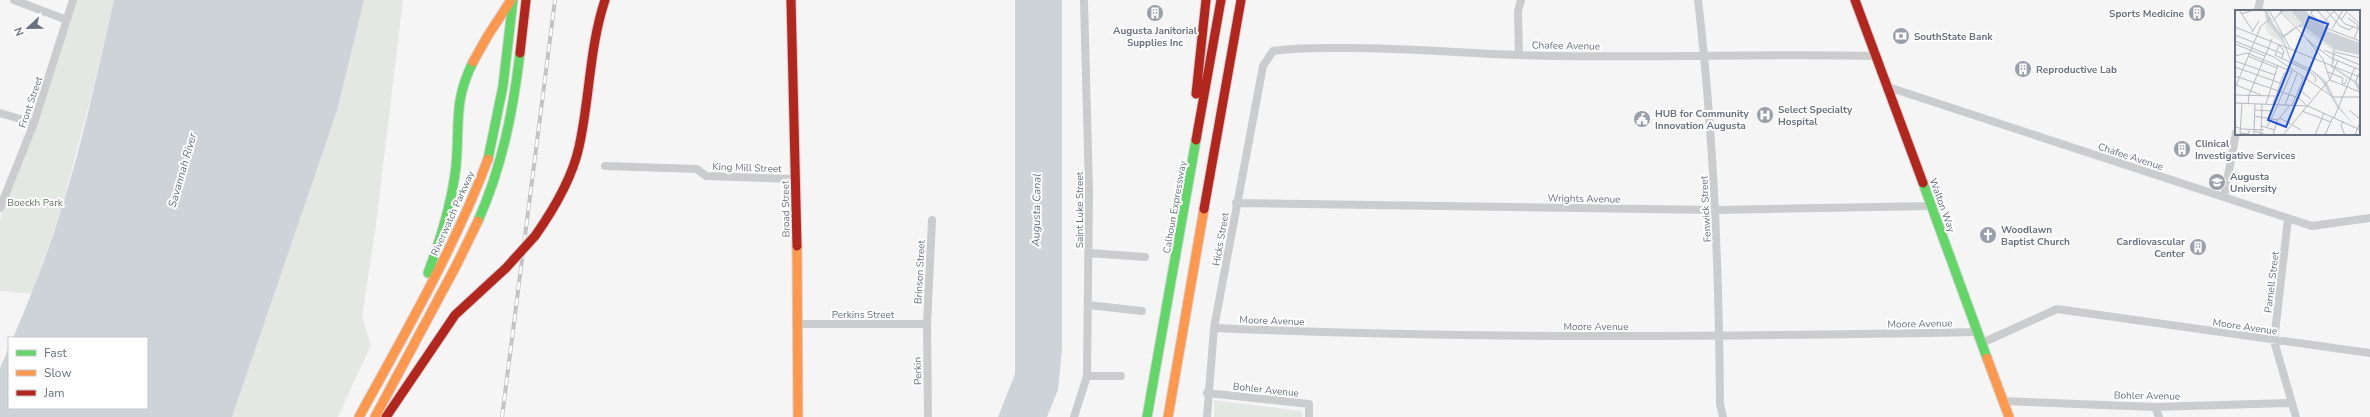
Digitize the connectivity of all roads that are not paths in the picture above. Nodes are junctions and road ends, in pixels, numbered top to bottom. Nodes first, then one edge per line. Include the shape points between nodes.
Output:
1 (14, 0) edge
2 (73, 0) edge
3 (512, 0) edge
4 (526, 0) edge
5 (791, 0) edge
6 (1084, 0) edge
7 (1206, 0) edge
8 (1221, 0) edge
9 (1241, 0) edge
10 (1246, 0) edge
11 (1521, 0) edge
12 (1698, 0) edge
13 (1855, 0) edge
14 (2260, 0) edge
15 (605, 2) edge
16 (2258, 10) edge
17 (67, 20) junction
18 (1235, 37) junction
19 (1519, 55) junction
20 (1877, 56) junction
21 (1705, 57) junction
22 (1263, 66) joint
23 (1888, 87) junction
24 (0, 113) edge
25 (34, 123) junction
26 (2236, 135) edge
27 (605, 166) dead end
28 (795, 179) junction
29 (2224, 196) junction
30 (1236, 203) junction
31 (1932, 206) junction
32 (0, 208) edge
33 (1716, 210) junction
34 (2370, 218) edge
35 (2288, 219) junction
36 (932, 220) dead end
37 (1179, 243) junction
38 (1088, 253) junction
39 (1145, 257) dead end
40 (1088, 305) junction
41 (1142, 311) dead end
42 (799, 324) junction
43 (927, 324) junction
44 (1214, 328) junction
45 (1978, 332) junction
46 (1720, 336) junction
47 (400, 341) junction
48 (2274, 341) junction
49 (1982, 343) junction
50 (2370, 353) edge
51 (1087, 376) junction
52 (1121, 376) dead end
53 (1207, 393) junction
54 (2003, 401) junction
55 (2291, 403) junction
56 (2155, 407) junction
57 (360, 417) edge
58 (375, 417) edge
59 (386, 417) edge
60 (798, 417) edge
61 (928, 417) edge
62 (1074, 417) edge
63 (1147, 417) edge
64 (1169, 417) edge
65 (1207, 417) edge
66 (1309, 417) edge
67 (1723, 417) edge
68 (2009, 417) edge
69 (2159, 417) edge
70 (2296, 417) edge

1 - 17 street
2 - 17 street, Front Street
3 - 47 main road, Riverwatch Parkway via 503,86 490,151 466,214
3 - 47 main road via 495,20 469,74 458,106 458,148 450,207 439,246
4 - 58 main road via 516,83 497,173 466,246
5 - 28 main road, Broad Street
6 - 38 street, Saint Luke Street
7 - 37 main road
8 - 37 main road, Calhoun Expressway
9 - 18 main road
10 - 18 main road
11 - 19 street via 1518,11
12 - 21 street, Fenwick Street
13 - 20 main road, Walton Way
14 - 16 street
15 - 59 main road, bridge via 592,54 579,146 557,206 536,236 455,316
17 - 25 street, Front Street
18 - 64 main road
19 - 21 street, Chafee Avenue
19 - 22 street, Chafee Avenue via 1371,48 1292,48 1273,51
20 - 21 street, Chafee Avenue via 1804,54
20 - 23 main road, Walton Way
21 - 33 street, Fenwick Street
22 - 30 street, Hicks Street
23 - 29 street, Chafee Avenue
23 - 31 main road, Walton Way
24 - 25 street
25 - 32 street, Front Street
26 - 29 street
27 - 28 street, King Mill Street via 697,169 706,176
28 - 42 main road, Broad Street
29 - 35 street, Chafee Avenue
30 - 33 street, Wrights Avenue
30 - 44 street, Hicks Street
31 - 33 street, Wrights Avenue
31 - 45 main road, Walton Way
33 - 46 street, Fenwick Street
34 - 35 street, Chafee Avenue via 2312,226
35 - 48 street, Parnell Street
36 - 43 street, Brinson Street
37 - 63 main road, Calhoun Expressway
38 - 39 street
38 - 40 street, Saint Luke Street
40 - 41 street
40 - 51 street, Saint Luke Street
42 - 43 street, Perkins Street
42 - 60 main road, Broad Street
43 - 61 street, Perkin
44 - 46 street, Moore Avenue via 1446,335
44 - 53 street, Hicks Street
45 - 46 street, Moore Avenue
45 - 49 main road, Walton Way
46 - 67 street, Fenwick Street via 1720,404
47 - 57 main road, Riverwatch Parkway
48 - 49 street, Moore Avenue via 2057,309
48 - 50 street, Moore Avenue
48 - 55 street, Parnell Street
49 - 54 main road, Walton Way
51 - 52 street
51 - 62 street, Saint Luke Street
53 - 65 street, Hicks Street
53 - 66 street, Bohler Avenue via 1309,404
54 - 56 street, Bohler Avenue
54 - 68 main road, Walton Way
55 - 56 street, Bohler Avenue
55 - 70 street, Parnell Street
56 - 69 street

